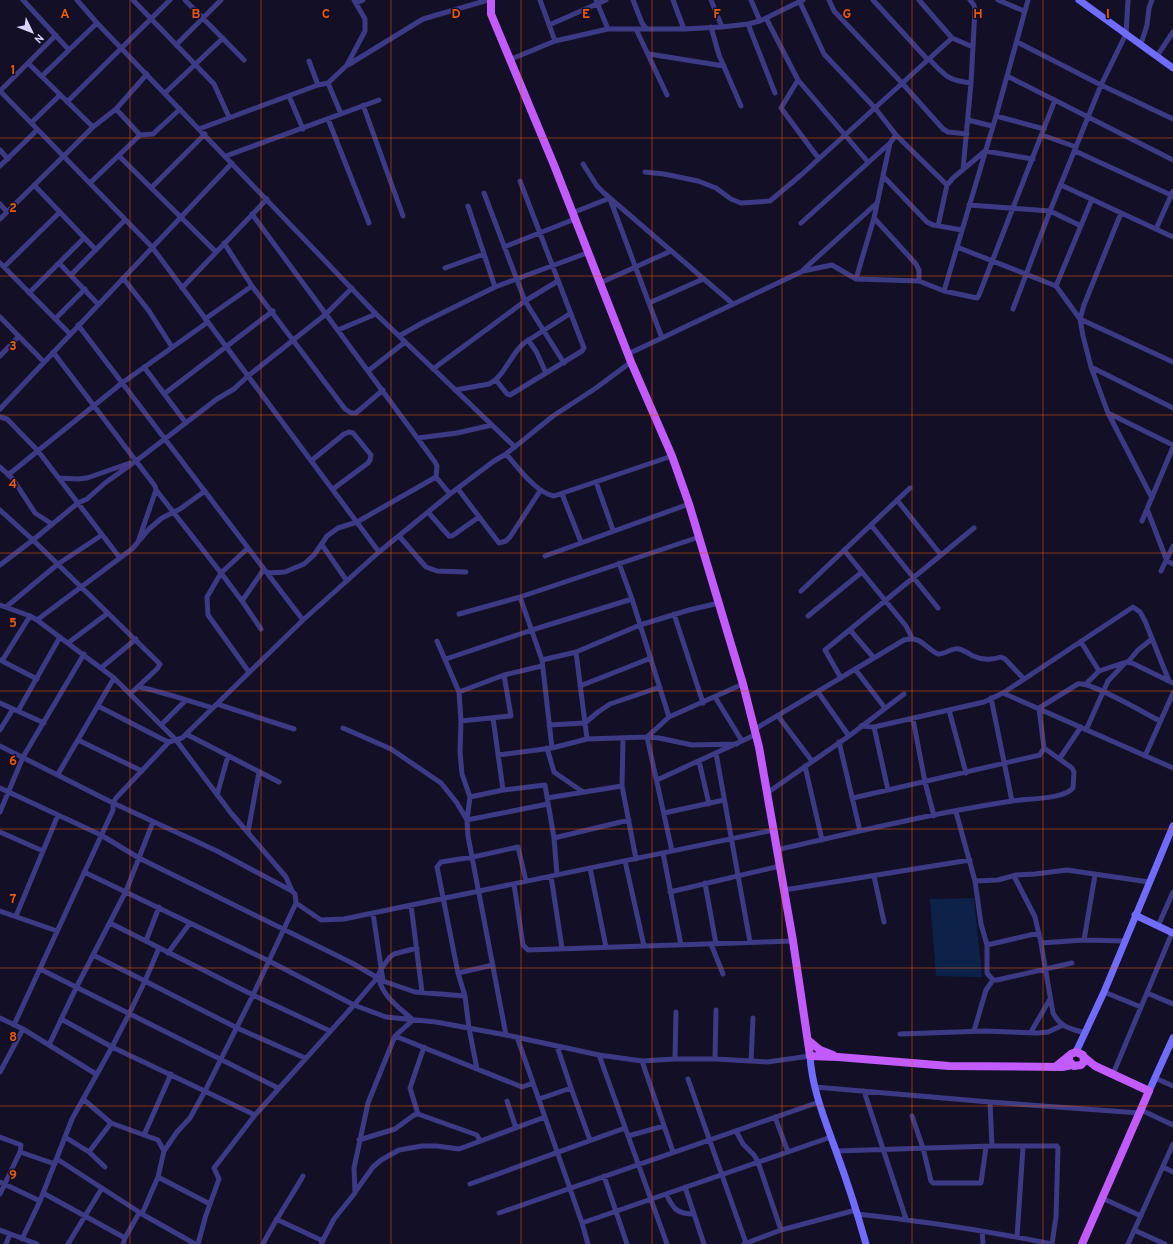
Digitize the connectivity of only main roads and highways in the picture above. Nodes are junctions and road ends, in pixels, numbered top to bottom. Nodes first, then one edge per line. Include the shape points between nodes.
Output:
1 (491, 0) edge
2 (808, 1040) junction
3 (1073, 1054) junction
4 (838, 1057) junction
5 (1079, 1063) junction
6 (1054, 1067) junction
7 (1082, 1244) edge

1 - 2 main road via 491,14 509,60 554,165 631,362 672,456 689,504 756,732
2 - 4 main road via 820,1050
2 - 4 main road via 810,1056
3 - 5 main road via 1069,1061
3 - 5 main road via 1081,1053
3 - 6 main road
4 - 6 main road via 949,1066
5 - 6 main road
5 - 7 main road via 1095,1066 1149,1091

